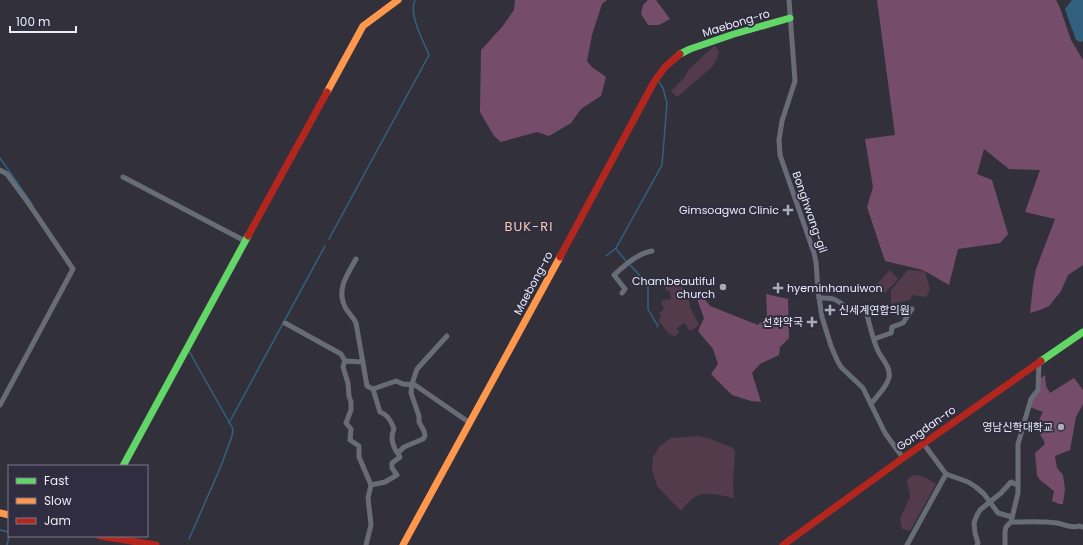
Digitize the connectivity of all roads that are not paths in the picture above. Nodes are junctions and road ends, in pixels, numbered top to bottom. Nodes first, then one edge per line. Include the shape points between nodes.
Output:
1 (398, 0) edge
2 (789, 0) edge
3 (790, 18) junction
4 (0, 170) edge
5 (123, 177) dead end
6 (245, 241) junction
7 (652, 252) dead end
8 (356, 259) dead end
9 (624, 291) dead end
10 (819, 298) junction
11 (912, 309) dead end
12 (285, 323) dead end
13 (1083, 332) edge
14 (447, 336) dead end
15 (874, 339) junction
16 (345, 361) junction
17 (363, 362) junction
18 (1039, 362) junction
19 (412, 384) junction
20 (373, 389) junction
21 (871, 404) junction
22 (0, 405) edge
23 (470, 423) junction
24 (924, 443) junction
25 (398, 453) junction
26 (903, 458) junction
27 (124, 465) edge
28 (946, 474) junction
29 (371, 485) junction
30 (1017, 485) junction
31 (991, 502) junction
32 (1011, 519) junction
33 (1083, 527) edge
34 (106, 537) edge
35 (156, 545) edge
36 (366, 545) edge
37 (403, 545) edge
38 (783, 545) edge
39 (907, 545) edge
40 (977, 545) edge
41 (1005, 545) edge

1 - 6 street via 361,30
2 - 3 street, Bonghwang-gil
3 - 10 street, Bonghwang-gil via 795,81 782,121 779,149 814,253
3 - 23 street, Maebong-ro via 683,52 672,60 656,79
4 - 22 street via 7,174 73,269
5 - 6 street
6 - 27 street
7 - 9 street via 646,252 627,263 614,275
8 - 17 street via 344,281 342,293 346,307 356,323
10 - 15 street via 833,298 847,308 865,309
10 - 21 street, Bonghwang-gil via 828,338 837,360 845,372 863,388
11 - 15 street via 903,322 892,327 891,333
12 - 16 street via 341,354
13 - 18 street, Gongdan-ro
14 - 19 street via 417,369
15 - 21 street via 889,370 889,378 886,386
16 - 17 street
16 - 29 street via 343,366 351,402 346,423 351,428 350,440 359,446 359,457
17 - 20 street via 367,386
18 - 24 street, Gongdan-ro
18 - 30 street via 1038,390 1031,399 1018,444
19 - 20 street via 396,381
19 - 23 street
19 - 25 street via 411,393 425,436 423,440 404,447
20 - 25 street via 380,412 386,415 394,430 394,448
21 - 26 street, Bonghwang-gil via 885,433
23 - 37 street, Maebong-ro
24 - 26 street, Gongdan-ro
24 - 28 street
25 - 29 street via 400,457 392,463 397,476
26 - 38 street, Gongdan-ro
28 - 31 street via 968,482
28 - 39 street
29 - 36 street via 368,498 371,525
30 - 31 street via 1011,482
30 - 32 street via 1018,494
31 - 32 street via 998,513
31 - 40 street via 980,510 974,523
32 - 33 street via 1028,523 1047,522
32 - 41 street via 1006,527
34 - 35 street

